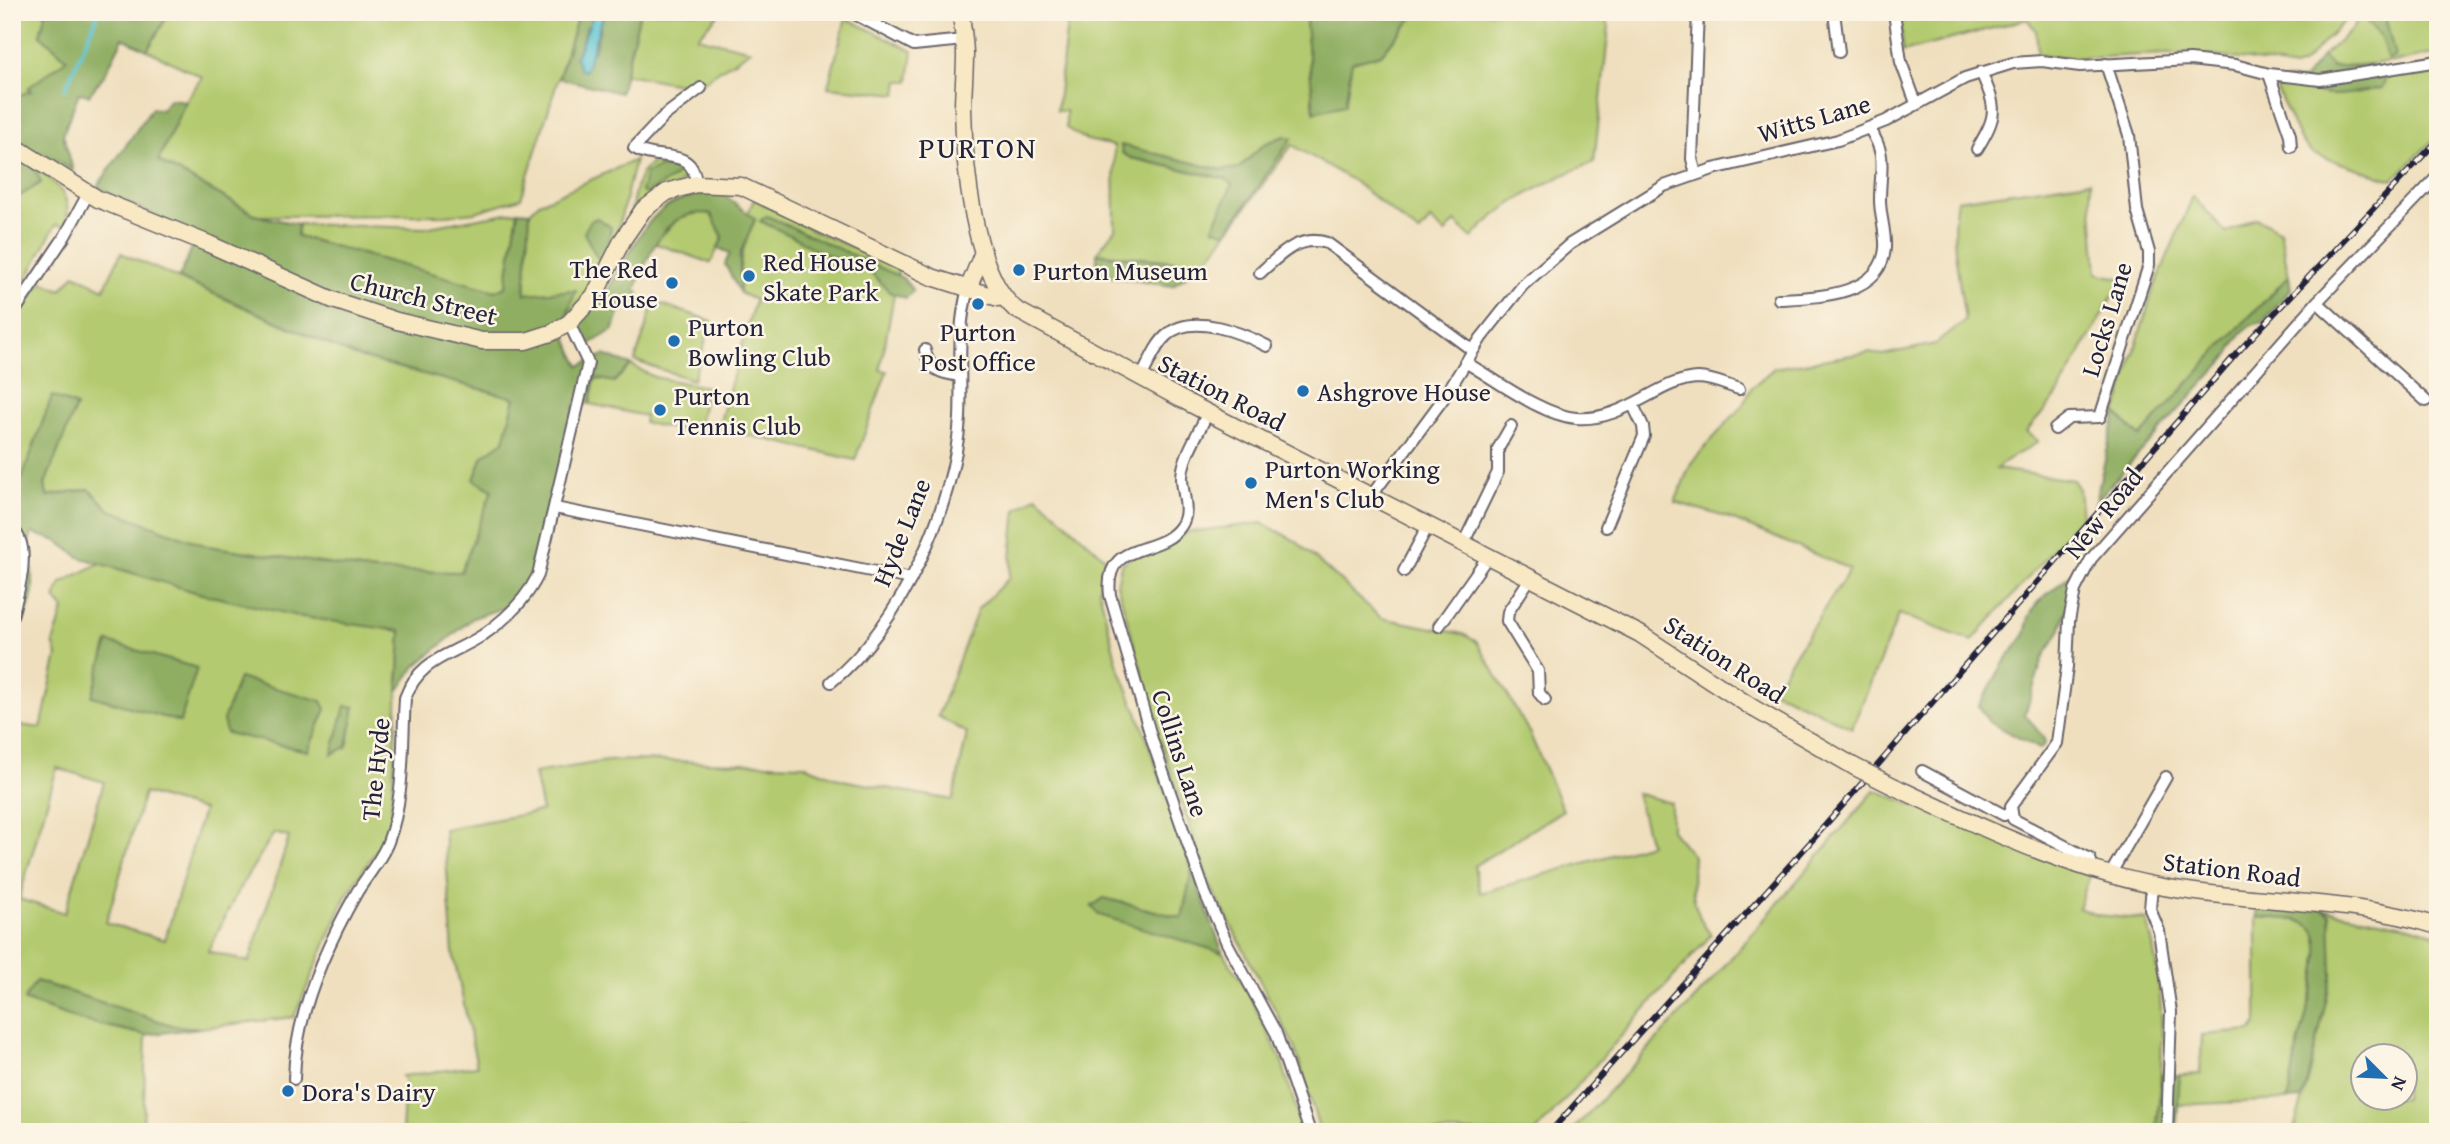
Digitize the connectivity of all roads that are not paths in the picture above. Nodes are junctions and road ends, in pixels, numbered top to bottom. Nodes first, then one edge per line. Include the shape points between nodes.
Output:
1 (851, 12) edge
2 (961, 12) edge
3 (1698, 12) edge
4 (1834, 12) edge
5 (1894, 12) edge
6 (964, 40) junction
7 (1839, 52) dead end
8 (2438, 61) edge
9 (2106, 64) junction
10 (1981, 72) junction
11 (2269, 75) junction
12 (701, 88) dead end
13 (1916, 103) junction
14 (1869, 128) junction
15 (1987, 134) junction
16 (1998, 140) dead end
17 (12, 145) edge
18 (2291, 147) dead end
19 (1978, 149) dead end
20 (1696, 174) junction
21 (2438, 176) edge
22 (696, 184) junction
23 (88, 194) junction
24 (983, 252) junction
25 (1261, 273) dead end
26 (1795, 285) dead end
27 (968, 289) junction
28 (1003, 297) junction
29 (1796, 298) junction
30 (1779, 299) dead end
31 (2317, 302) junction
32 (12, 315) edge
33 (569, 323) junction
34 (1267, 346) dead end
35 (925, 350) dead end
36 (1472, 350) junction
37 (1465, 362) junction
38 (959, 376) junction
39 (1141, 377) junction
40 (1739, 389) dead end
41 (2426, 401) dead end
42 (1633, 405) junction
43 (1208, 412) junction
44 (1511, 426) dead end
45 (2055, 429) dead end
46 (1372, 495) junction
47 (555, 508) junction
48 (1429, 524) junction
49 (1606, 527) dead end
50 (12, 529) edge
51 (1464, 542) junction
52 (1489, 555) junction
53 (1404, 571) dead end
54 (1531, 577) junction
55 (911, 579) junction
56 (12, 616) edge
57 (1439, 626) dead end
58 (831, 681) dead end
59 (1545, 700) dead end
60 (1922, 771) dead end
61 (2166, 777) dead end
62 (2010, 813) junction
63 (2094, 870) junction
64 (2111, 873) junction
65 (2152, 885) junction
66 (2438, 926) edge
67 (294, 1079) dead end
68 (1311, 1132) edge
69 (2167, 1132) edge

1 - 6 street via 914,45
2 - 6 street
3 - 20 street via 1692,159
4 - 7 street
5 - 13 street via 1901,62
6 - 24 street via 964,141
8 - 11 street, Witts Lane via 2338,79
9 - 10 street, Witts Lane via 2023,62
9 - 11 street, Witts Lane via 2199,61
9 - 45 street, Locks Lane via 2129,135 2149,265 2100,417 2074,416
10 - 13 street, Witts Lane
10 - 15 street via 1995,111
11 - 18 street
12 - 22 street via 664,116 634,148 687,161
13 - 14 street, Witts Lane
14 - 20 street, Witts Lane via 1827,144
14 - 29 street via 1883,160 1880,205 1885,243 1881,263 1855,288
15 - 16 street
15 - 19 street
17 - 23 street, Church Street
20 - 36 street, Witts Lane via 1646,194 1554,257 1516,292
21 - 31 street, New Road
22 - 27 street, Church Street via 744,188 876,252
22 - 33 street, Church Street via 661,195 643,210 594,296
23 - 32 street
23 - 33 street, Church Street via 333,300 386,318 507,343 539,338
24 - 27 street
24 - 28 street
25 - 36 street via 1295,245 1309,240 1327,243
26 - 29 street
27 - 28 street, Church Street
27 - 38 street, Hyde Lane via 960,325
28 - 39 street, Station Road via 1025,315
29 - 30 street
31 - 41 street
31 - 62 street, New Road via 2082,573 2069,621 2057,743
33 - 47 street, The Hyde via 588,363
34 - 39 street via 1232,329 1179,328 1164,337
35 - 38 street via 935,370
36 - 37 street, Witts Lane
37 - 42 street via 1518,394 1570,417 1610,415
37 - 46 street, Witts Lane via 1440,404
38 - 55 street, Hyde Lane via 960,419 953,460
39 - 43 street, Station Road
40 - 42 street via 1692,379
42 - 49 street via 1644,436
43 - 46 street, Station Road
43 - 68 street, Collins Lane via 1182,474 1183,523 1164,539 1120,559 1110,574 1110,595 1153,743 1205,893 1269,1018
44 - 51 street via 1498,449 1498,472
46 - 48 street, Station Road
47 - 55 street
47 - 67 street, The Hyde via 544,558 524,599 483,635 425,666 410,685 405,698 396,820 324,961 302,1018
48 - 51 street, Station Road
48 - 53 street
50 - 56 street via 21,539 22,552
51 - 52 street, Station Road
52 - 54 street, Station Road
52 - 57 street
54 - 59 street via 1507,621 1538,671 1539,693
54 - 63 street, Station Road, bridge via 1655,642 1753,708 1895,788
55 - 58 street, Hyde Lane via 882,629
60 - 62 street via 2004,815
61 - 64 street
62 - 63 street via 2090,859
63 - 64 street, Station Road
64 - 65 street, Station Road
65 - 66 street, Station Road via 2342,906
65 - 69 street via 2150,909 2159,930 2171,1012

